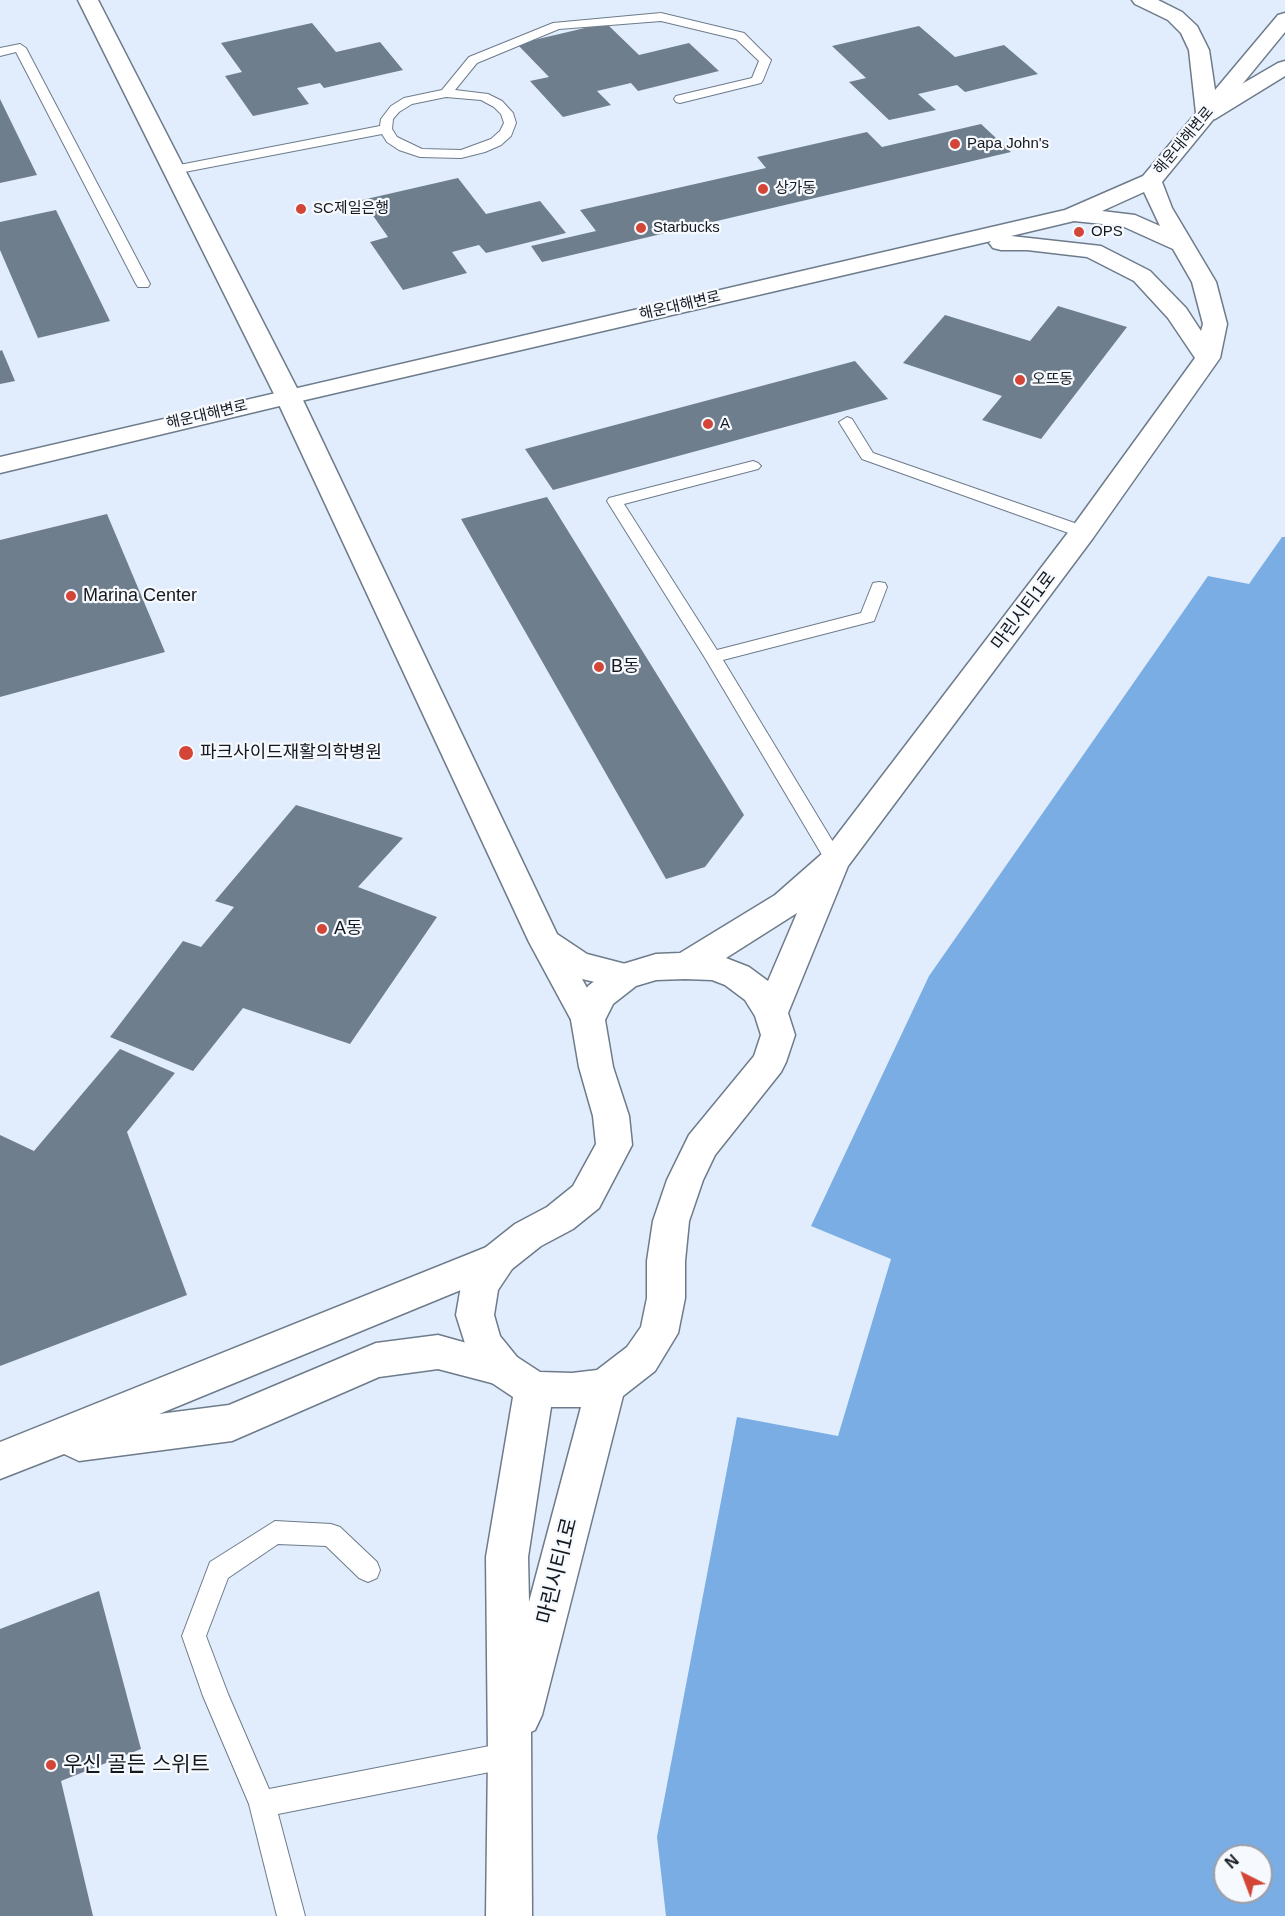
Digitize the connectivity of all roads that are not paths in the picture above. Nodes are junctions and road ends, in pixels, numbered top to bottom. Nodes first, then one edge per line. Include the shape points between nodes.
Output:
1 (88, 0) edge
2 (1142, 0) edge
3 (1285, 19) edge
4 (0, 52) edge
5 (1285, 67) edge
6 (446, 93) junction
7 (680, 99) dead end
8 (1207, 114) junction
9 (386, 129) junction
10 (174, 170) junction
11 (1151, 182) junction
12 (1072, 215) junction
13 (959, 243) junction
14 (1181, 244) junction
15 (143, 284) dead end
16 (1208, 358) junction
17 (288, 396) junction
18 (847, 422) dead end
19 (0, 465) edge
20 (753, 466) dead end
21 (1083, 532) junction
22 (879, 587) dead end
23 (713, 657) junction
24 (835, 860) junction
25 (545, 942) junction
26 (685, 966) junction
27 (625, 976) junction
28 (771, 1013) junction
29 (588, 1020) junction
30 (499, 1258) junction
31 (518, 1379) junction
32 (606, 1386) junction
33 (36, 1448) junction
34 (0, 1461) edge
35 (368, 1570) dead end
36 (510, 1755) junction
37 (262, 1804) junction
38 (291, 1916) edge
39 (509, 1916) edge

1 - 10 main road
2 - 8 main road via 1175,16 1190,30 1199,50
3 - 8 main road, 해운대해변로
4 - 15 lane via 20,48
5 - 8 main road
6 - 7 lane via 474,60 557,26 661,17 740,36 765,60 757,80
6 - 9 lane via 417,98 395,109 387,119
6 - 9 lane via 484,97 498,104 510,123 506,133 480,149 440,155 404,147
8 - 11 main road, 해운대해변로
9 - 10 lane
10 - 17 main road
11 - 12 main road, 해운대해변로
11 - 14 main road
12 - 13 main road, 해운대해변로
12 - 14 main road via 1127,220
13 - 16 main road via 1027,243 1093,251 1142,276 1177,313
13 - 17 main road, 해운대해변로
14 - 16 main road via 1204,282 1215,324
16 - 21 main road, 마린시티1로
17 - 19 main road, 해운대해변로
17 - 25 main road
18 - 21 lane via 867,456
20 - 23 lane via 615,501
21 - 24 main road, 마린시티1로
22 - 23 lane via 868,617
23 - 24 lane
24 - 26 main road, 마린시티1로 via 786,904
24 - 28 main road, 마린시티1로
25 - 27 main road via 576,965
25 - 29 main road
26 - 27 main road via 656,967
26 - 28 main road via 714,967 737,976 757,991
27 - 29 main road via 600,995
28 - 32 main road via 778,1035 769,1062 702,1145 685,1180 671,1221 666,1298 659,1333 641,1359
29 - 30 main road via 614,1145 586,1197
30 - 31 main road via 480,1286 475,1315 483,1344
30 - 33 main road
31 - 32 main road via 572,1391
31 - 33 main road via 438,1352 376,1360 232,1423
31 - 36 main road, 마린시티1로 via 507,1557
32 - 36 main road, 마린시티1로
33 - 34 main road
35 - 37 lane via 331,1535 275,1532 219,1570 194,1636
36 - 37 lane
36 - 39 main road, 마린시티1로
37 - 38 lane

